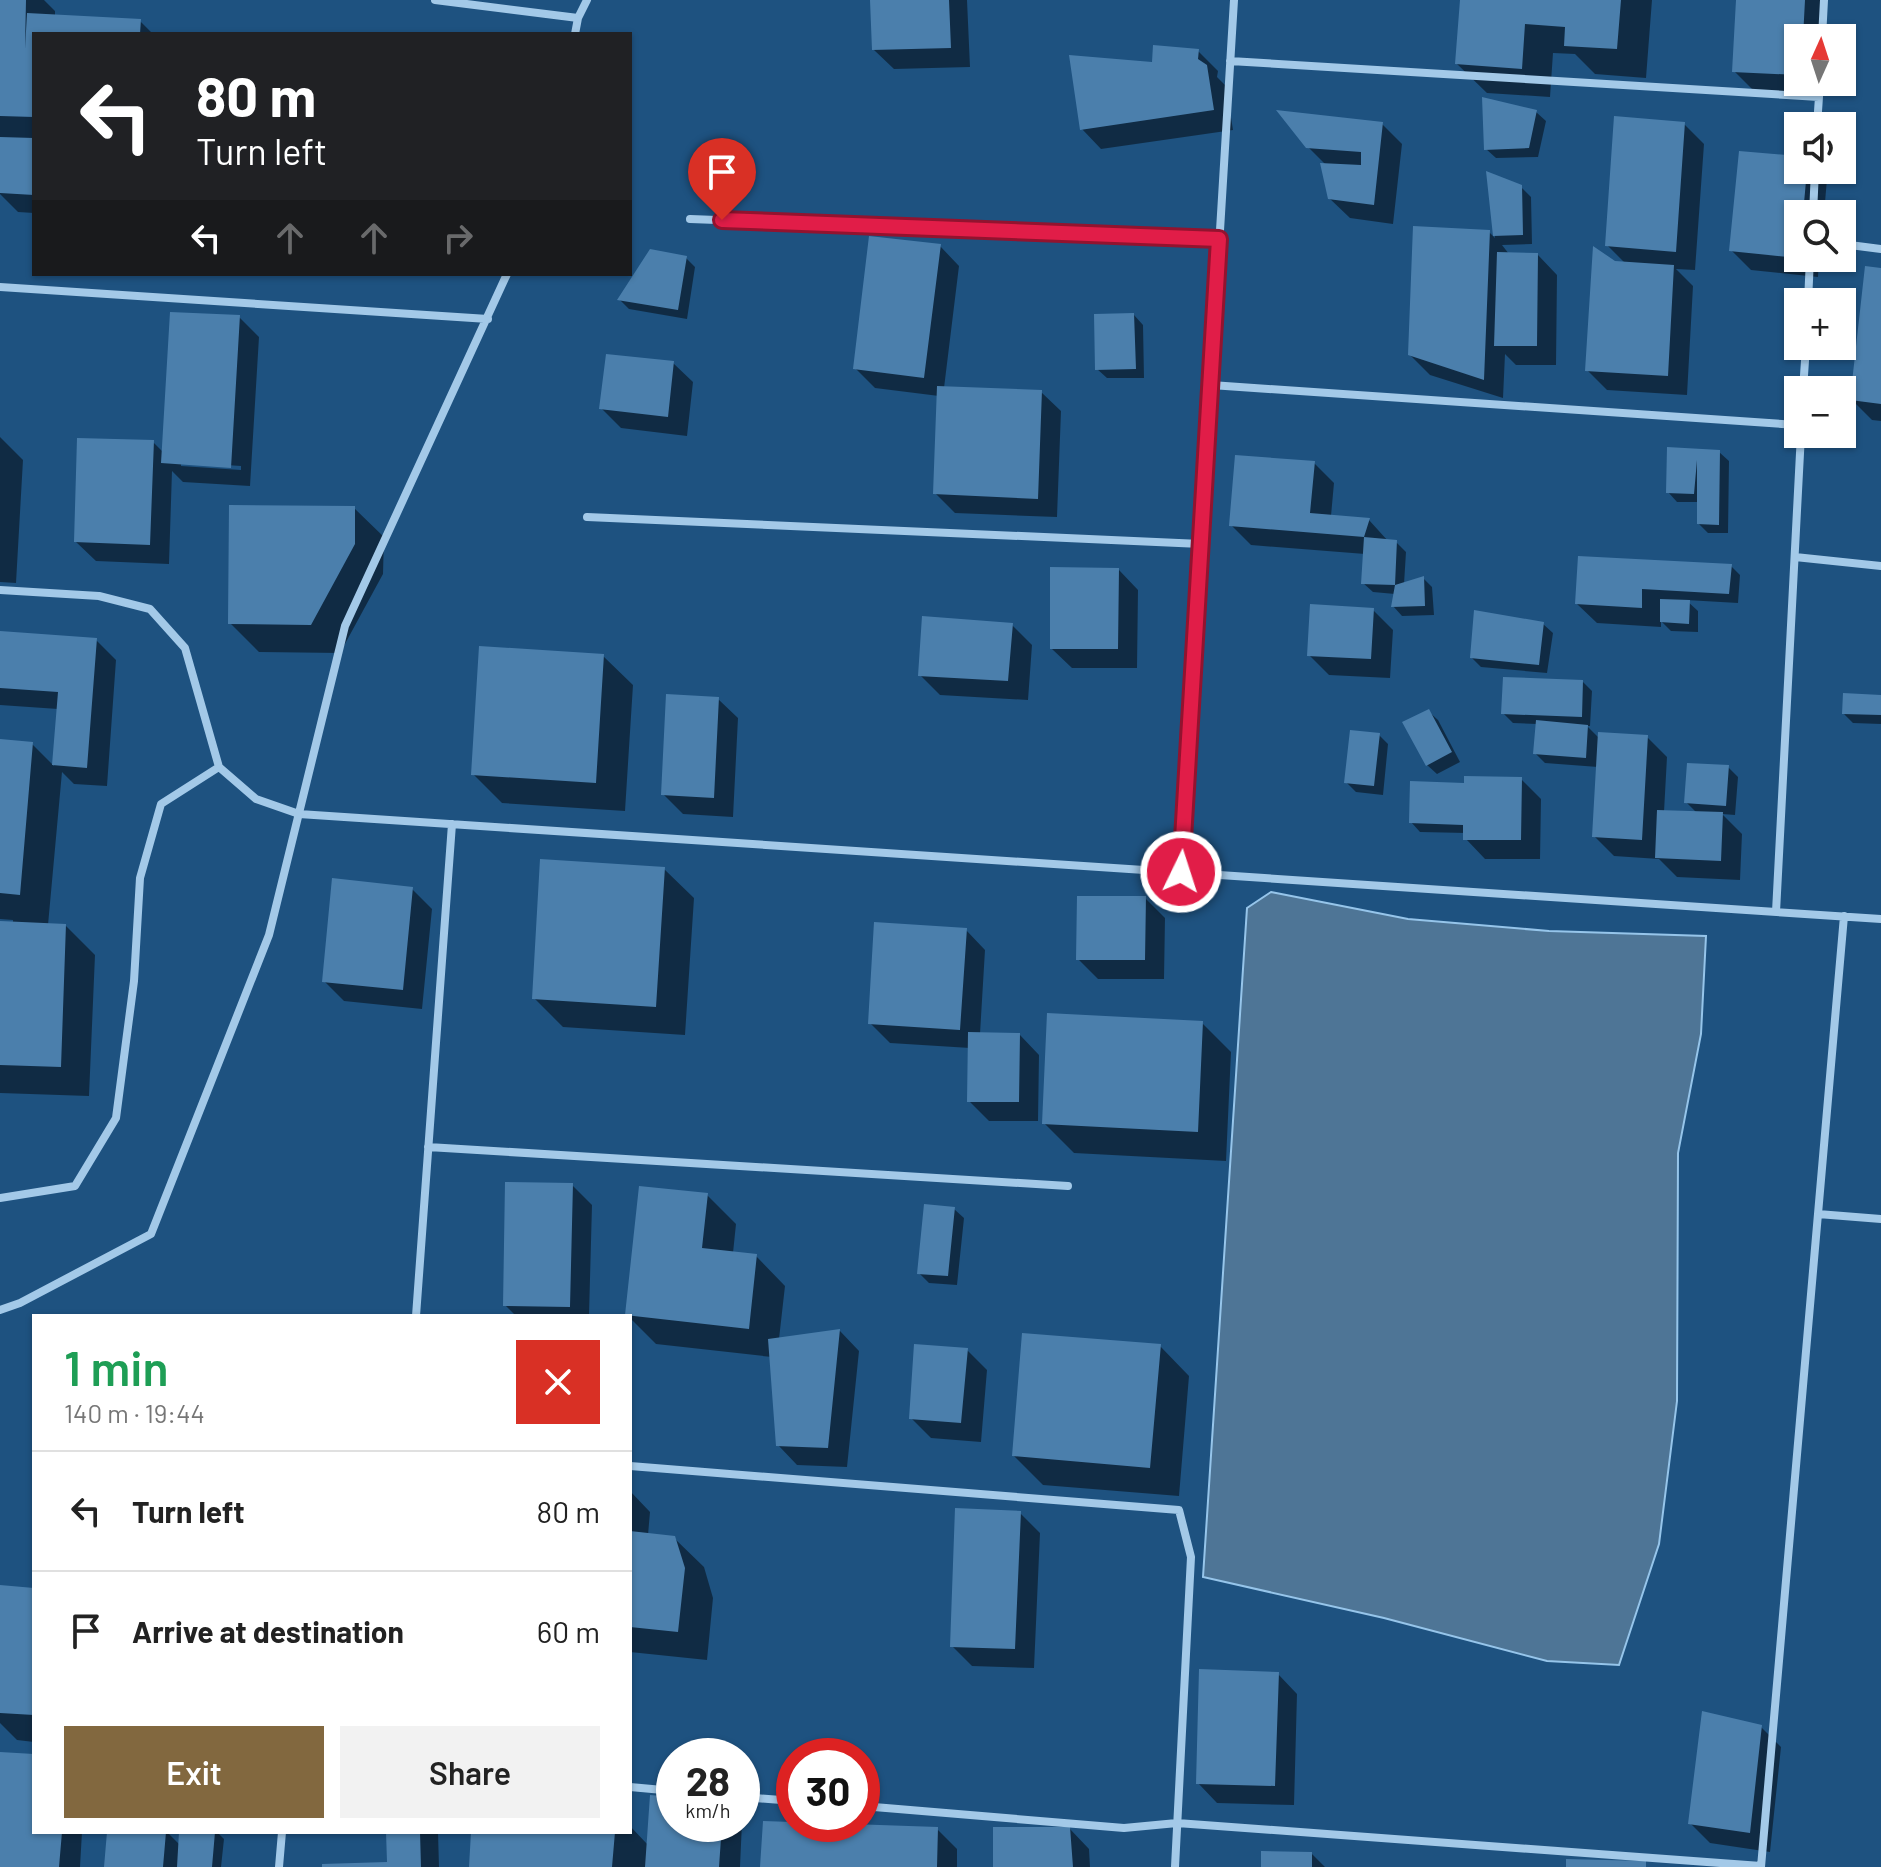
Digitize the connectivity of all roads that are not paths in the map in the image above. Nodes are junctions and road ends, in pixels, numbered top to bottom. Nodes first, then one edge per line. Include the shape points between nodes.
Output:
1 (435, 0) edge
2 (587, 0) edge
3 (1234, 0) edge
4 (1824, 0) edge
5 (578, 18) junction
6 (1823, 24) edge
7 (575, 32) edge
8 (1230, 61) junction
9 (1819, 97) joint
10 (1818, 112) edge
11 (690, 219) dead end
12 (1219, 239) junction
13 (1856, 246) edge
14 (1881, 249) edge
15 (506, 276) edge
16 (0, 287) edge
17 (488, 319) junction
18 (1211, 385) junction
19 (1784, 424) edge
20 (1800, 448) edge
21 (587, 517) dead end
22 (1201, 544) junction
23 (1795, 557) junction
24 (1881, 566) edge
25 (0, 590) edge
26 (219, 767) junction
27 (299, 814) junction
28 (452, 824) junction
29 (1181, 872) junction
30 (1776, 912) junction
31 (1844, 916) junction
32 (1881, 919) edge
33 (428, 1147) junction
34 (1068, 1186) dead end
35 (0, 1198) edge
36 (1818, 1214) junction
37 (1881, 1219) edge
38 (0, 1310) edge
39 (416, 1314) edge
40 (632, 1466) edge
41 (632, 1787) edge
42 (656, 1789) edge
43 (880, 1808) edge
44 (1177, 1823) junction
45 (282, 1834) edge
46 (1761, 1866) edge
47 (279, 1867) edge
48 (1175, 1867) edge

1 - 5 street
2 - 5 street
3 - 8 street
4 - 6 street
5 - 7 street
8 - 9 street
8 - 12 street
9 - 10 street
11 - 12 street
12 - 18 street
13 - 14 street
15 - 17 street
16 - 17 street
17 - 27 street via 345,626
18 - 19 street
18 - 22 street
20 - 23 street
21 - 22 street
22 - 29 street
23 - 24 street
23 - 30 street
25 - 26 street via 99,596 150,609 185,648
26 - 27 street via 256,799
26 - 35 street via 161,804 140,878 134,981 116,1118 75,1186
27 - 28 street
27 - 38 street via 269,935 151,1234
28 - 29 street
28 - 33 street
29 - 30 street
30 - 31 street
31 - 32 street
31 - 36 street
33 - 34 street
33 - 39 street
36 - 37 street
36 - 46 street
40 - 44 street via 1179,1510 1191,1557
41 - 42 street
43 - 44 street via 1124,1828
44 - 46 street
44 - 48 street
45 - 47 street

